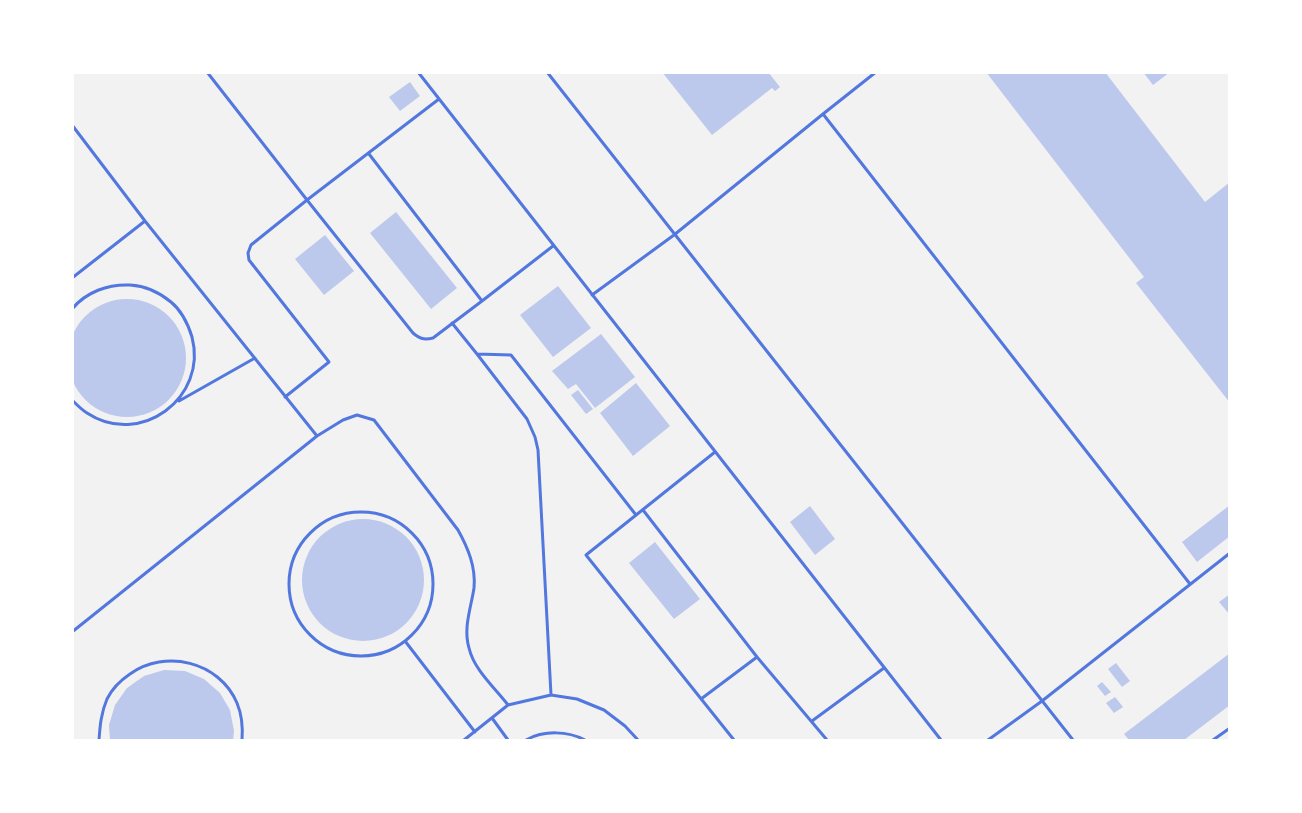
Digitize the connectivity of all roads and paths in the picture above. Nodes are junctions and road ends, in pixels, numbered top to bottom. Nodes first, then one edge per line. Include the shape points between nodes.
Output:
1 (207, 72) edge
2 (418, 72) edge
3 (546, 72) edge
4 (876, 72) edge
5 (439, 99) junction
6 (822, 114) junction
7 (72, 125) edge
8 (369, 154) junction
9 (307, 200) junction
10 (145, 221) junction
11 (674, 235) junction
12 (554, 246) junction
13 (72, 278) edge
14 (592, 295) junction
15 (482, 301) junction
16 (72, 309) edge
17 (452, 323) junction
18 (477, 354) junction
19 (255, 358) junction
20 (285, 397) junction
21 (72, 400) edge
22 (177, 402) junction
23 (317, 436) junction
24 (715, 452) junction
25 (643, 510) junction
26 (636, 516) junction
27 (1230, 553) edge
28 (1190, 584) junction
29 (72, 632) edge
30 (406, 641) junction
31 (757, 657) junction
32 (884, 668) junction
33 (551, 695) junction
34 (701, 699) junction
35 (1042, 701) junction
36 (508, 705) junction
37 (492, 718) junction
38 (812, 721) junction
39 (1230, 728) edge
40 (474, 732) junction
41 (99, 740) edge
42 (242, 740) edge
43 (464, 740) edge
44 (508, 740) edge
45 (526, 740) edge
46 (585, 740) edge
47 (638, 740) edge
48 (734, 740) edge
49 (827, 740) edge
50 (941, 740) edge
51 (988, 740) edge
52 (1073, 740) edge
53 (1213, 740) edge

1 - 9 lane
2 - 5 lane
3 - 11 lane
4 - 6 lane
5 - 8 lane
5 - 12 lane
6 - 11 lane
6 - 28 lane
7 - 10 lane
8 - 9 lane
8 - 15 lane
9 - 17 lane via 420,339 433,338
9 - 20 lane via 251,245 248,253 249,260 329,362
10 - 13 lane
10 - 19 lane
11 - 14 lane
11 - 35 lane
12 - 14 lane
12 - 15 lane
14 - 24 lane
15 - 17 lane
16 - 22 lane via 95,291 116,285 138,285 152,290 177,307 189,326 195,347 194,367 188,386
17 - 18 lane
18 - 26 lane via 511,355
18 - 33 lane via 527,419 538,450
19 - 20 lane
19 - 22 lane
20 - 23 lane
21 - 22 lane via 105,422 124,425 144,422
23 - 29 lane
23 - 36 lane via 358,415 374,420 458,530 468,547 474,569 466,631 469,650 476,665
24 - 25 lane
24 - 32 lane
25 - 26 lane
25 - 31 lane
26 - 34 lane via 586,555
27 - 28 lane
28 - 35 lane
30 - 30 lane via 392,650 370,656 348,656 326,648 309,634 296,616 289,594 290,571 298,550 311,532 330,519 352,512 375,513 396,521 414,535 427,554 433,576 432,598 424,620
30 - 40 lane
31 - 34 lane
31 - 38 lane
32 - 38 lane
32 - 50 lane
33 - 36 lane
33 - 47 lane via 577,699 604,710 626,726
34 - 48 lane
35 - 51 lane
35 - 52 lane
36 - 37 lane
37 - 40 lane
37 - 44 lane
38 - 49 lane
39 - 53 lane
40 - 43 lane
41 - 42 lane via 100,720 107,698 121,680 140,667 162,661 184,661 206,669 224,683 237,702 243,724
45 - 46 lane via 555,732

